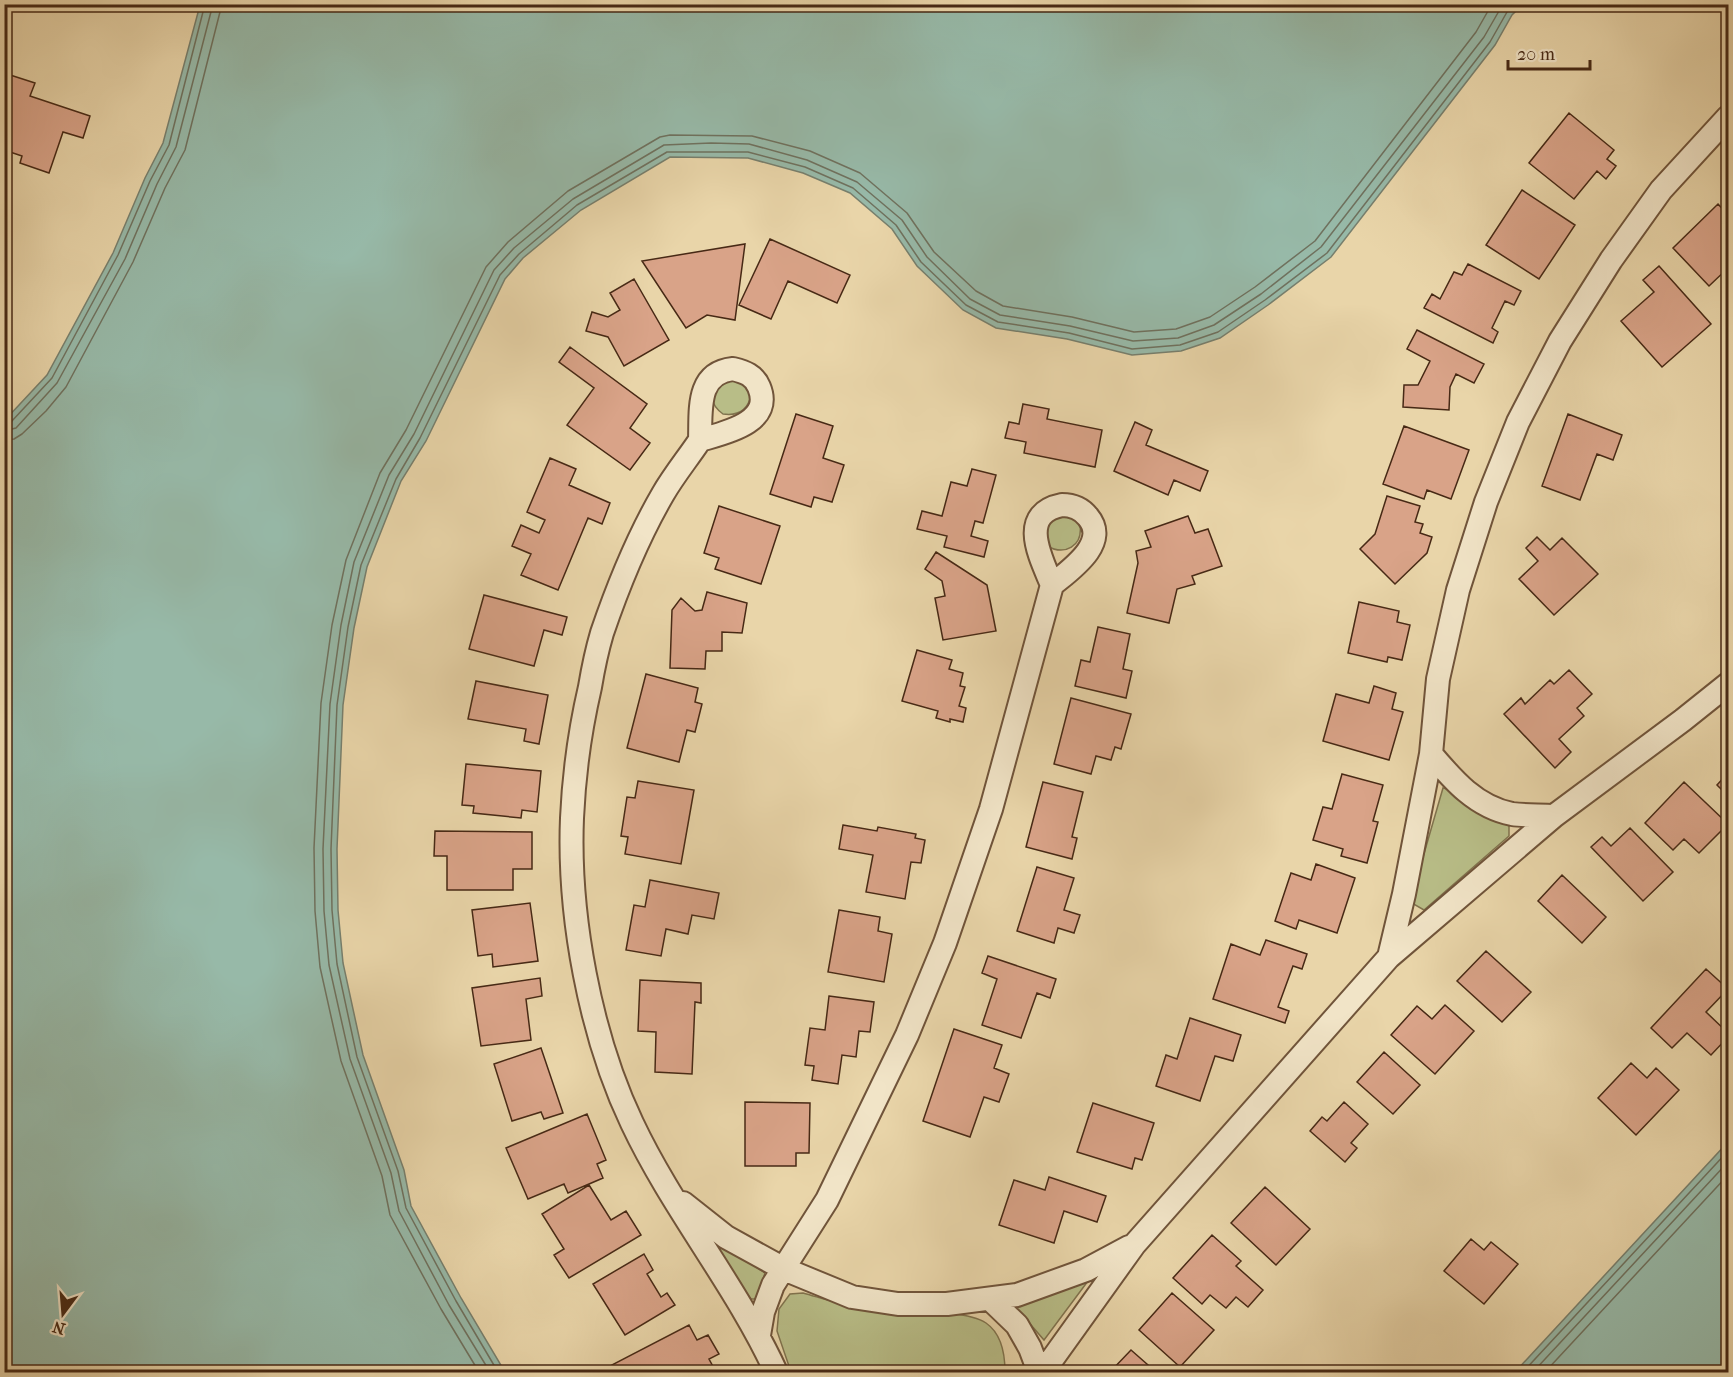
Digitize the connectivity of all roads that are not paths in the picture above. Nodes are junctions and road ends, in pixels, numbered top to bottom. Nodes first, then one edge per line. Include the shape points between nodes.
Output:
1 (1728, 117) edge
2 (700, 440) dead end
3 (1052, 585) dead end
4 (1728, 684) edge
5 (1431, 754) junction
6 (1554, 816) junction
7 (1389, 957) junction
8 (670, 1193) junction
9 (1134, 1245) junction
10 (784, 1269) junction
11 (990, 1299) junction
12 (759, 1335) junction
13 (776, 1372) edge
14 (1041, 1372) edge

1 - 5 street via 1660,190 1611,260 1560,341 1518,422 1486,502 1458,590 1437,679
2 - 8 street via 658,504 628,565 602,635 582,722 572,818 577,925 592,1005 609,1070 648,1157
3 - 10 street via 991,809 945,943 907,1035 848,1157
4 - 6 street
5 - 6 street via 1459,786 1481,802 1511,814
5 - 7 street
6 - 7 street
7 - 9 street
8 - 10 street via 726,1237
8 - 12 street
9 - 11 street via 1086,1270 1017,1295
9 - 14 street
10 - 11 street via 852,1297 898,1304
10 - 12 street via 773,1285
11 - 14 street via 1017,1324
12 - 13 street

